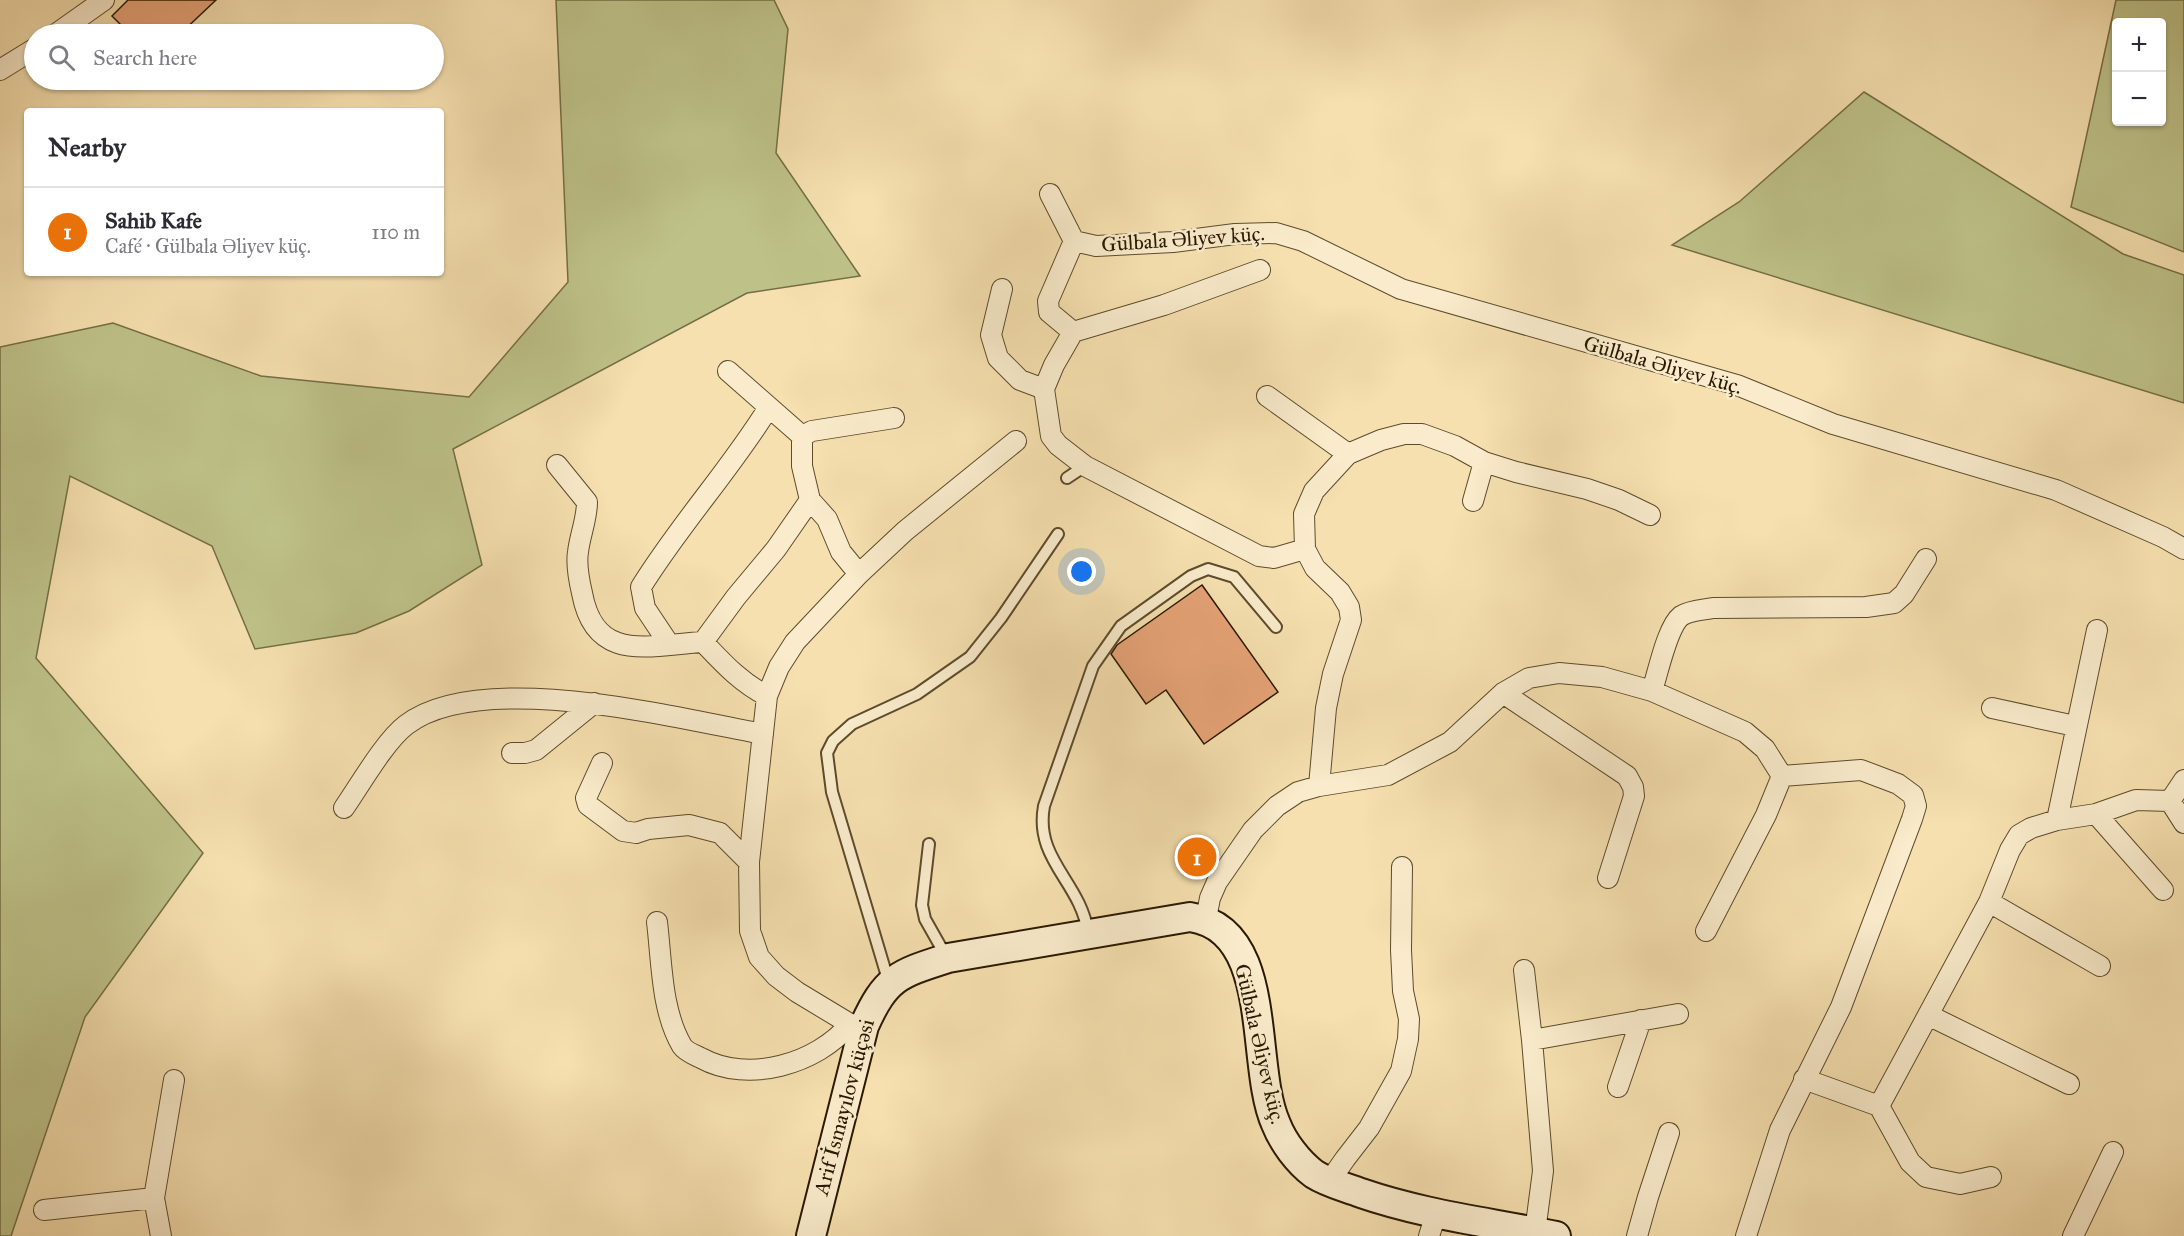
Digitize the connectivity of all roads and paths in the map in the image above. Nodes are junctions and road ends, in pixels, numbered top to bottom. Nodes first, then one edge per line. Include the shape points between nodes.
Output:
1 (104, 0) edge
2 (70, 24) edge
3 (24, 55) edge
4 (0, 70) edge
5 (1050, 194) dead end
6 (1074, 241) junction
7 (1260, 270) dead end
8 (1002, 289) dead end
9 (1073, 332) junction
10 (728, 371) dead end
11 (1044, 390) junction
12 (1266, 396) dead end
13 (769, 407) junction
14 (894, 418) dead end
15 (802, 436) junction
16 (1016, 441) dead end
17 (1348, 454) junction
18 (1484, 462) junction
19 (556, 465) dead end
20 (1085, 466) junction
21 (1067, 478) dead end
22 (810, 500) junction
23 (1473, 501) dead end
24 (1650, 515) dead end
25 (1058, 534) dead end
26 (1305, 549) junction
27 (2184, 549) edge
28 (1926, 559) dead end
29 (859, 574) junction
30 (1276, 627) dead end
31 (2097, 630) dead end
32 (703, 642) junction
33 (669, 644) junction
34 (1652, 691) junction
35 (1503, 693) junction
36 (767, 696) junction
37 (594, 703) junction
38 (1992, 708) dead end
39 (2075, 726) junction
40 (763, 734) junction
41 (512, 753) dead end
42 (602, 763) dead end
43 (1782, 776) junction
44 (2184, 780) edge
45 (1319, 786) junction
46 (2170, 801) junction
47 (344, 808) dead end
48 (2096, 814) junction
49 (2056, 820) junction
50 (2184, 823) edge
51 (929, 844) dead end
52 (749, 862) junction
53 (1402, 867) dead end
54 (1608, 878) dead end
55 (2163, 890) dead end
56 (1989, 902) junction
57 (1206, 919) junction
58 (657, 922) dead end
59 (1706, 931) dead end
60 (1088, 933) junction
61 (948, 958) junction
62 (2100, 966) dead end
63 (1524, 970) dead end
64 (889, 984) junction
65 (1678, 1014) dead end
66 (1928, 1015) junction
67 (1641, 1020) junction
68 (857, 1025) junction
69 (1532, 1040) junction
70 (1804, 1079) junction
71 (174, 1080) dead end
72 (2069, 1084) dead end
73 (1618, 1087) dead end
74 (1880, 1106) junction
75 (1669, 1133) dead end
76 (2113, 1152) dead end
77 (1991, 1177) dead end
78 (1329, 1182) junction
79 (154, 1198) junction
80 (44, 1210) dead end
81 (1432, 1225) edge
82 (1545, 1234) edge
83 (161, 1236) edge
84 (811, 1236) edge
85 (1637, 1236) edge
86 (1746, 1236) edge
87 (2073, 1236) edge

1 - 2 street
3 - 4 street
5 - 6 street
6 - 9 street, Gülbala Əliyev küç. via 1048,301 1049,312
6 - 27 street, Gülbala Əliyev küç. via 1096,246 1276,233 1303,241 1401,289 1737,385 1833,424 2056,489
7 - 9 street via 1164,305
8 - 11 street via 991,335 998,358 1020,380
9 - 11 street
10 - 13 street
11 - 20 street via 1051,436
12 - 17 street
13 - 15 street
13 - 33 street via 747,443 640,586 645,608
14 - 15 street
15 - 22 street via 801,466
16 - 29 street
17 - 18 street via 1380,440 1422,434
17 - 26 street via 1314,491 1304,514
18 - 23 street
18 - 24 street via 1587,489
19 - 33 street via 587,502 577,553 585,612 611,642 633,647
20 - 21 lane
20 - 26 street via 1259,556 1274,558
22 - 29 street via 827,519 841,552
22 - 32 street
25 - 64 lane via 970,657 917,693 852,724 833,741 827,753 831,792
26 - 45 street via 1315,568 1340,592 1351,620 1326,708
28 - 34 street via 1894,603 1866,607 1713,608 1680,617 1671,630
29 - 36 street via 795,642
30 - 60 lane via 1234,577 1208,569 1191,576 1121,626 1092,666 1041,823 1046,847 1080,903
31 - 39 street
32 - 33 street
32 - 36 street via 738,678
34 - 35 street via 1602,677 1559,673 1529,678
34 - 43 street via 1745,732 1765,748
35 - 45 street via 1450,742 1388,775
35 - 54 street via 1627,776 1634,796
36 - 40 street
37 - 40 street
37 - 41 street via 536,750
37 - 47 street via 478,700 437,708 406,725 382,752
38 - 39 street
39 - 49 street
40 - 52 street
42 - 52 street via 586,798 588,805 623,831 636,833 689,825 720,833
43 - 59 street
43 - 70 street via 1861,770 1898,783 1913,795 1916,806 1841,1007
44 - 46 street
45 - 57 street via 1298,792 1277,806 1254,830 1216,882
46 - 48 street via 2136,800
46 - 50 street
48 - 49 street
48 - 55 street
49 - 56 street via 2019,835
51 - 61 lane via 922,904 925,919
52 - 68 street via 750,931 759,957 797,992
53 - 78 street via 1401,950 1409,1019 1401,1071 1375,1119
56 - 62 street
56 - 66 street
57 - 60 street via 1174,918
57 - 78 street, Gülbala Əliyev küç. via 1234,941 1246,966 1275,1123 1296,1156
58 - 68 street via 670,1020 684,1049 710,1064 739,1071 773,1067 805,1058
60 - 61 street
61 - 64 street via 910,970
63 - 69 street
64 - 68 street, Arif İsmayılov küçəsi
65 - 67 street
66 - 72 street
66 - 74 street
67 - 69 street
67 - 73 street
68 - 84 street, Arif İsmayılov küçəsi
69 - 82 street
70 - 74 street
70 - 86 street via 1780,1130
71 - 79 street
74 - 77 street via 1910,1162 1926,1177 1959,1184
75 - 85 street
76 - 87 street
78 - 81 street, Gülbala Əliyev küç. via 1399,1206
79 - 80 street
79 - 83 street
81 - 82 street, Gülbala Əliyev küç.

